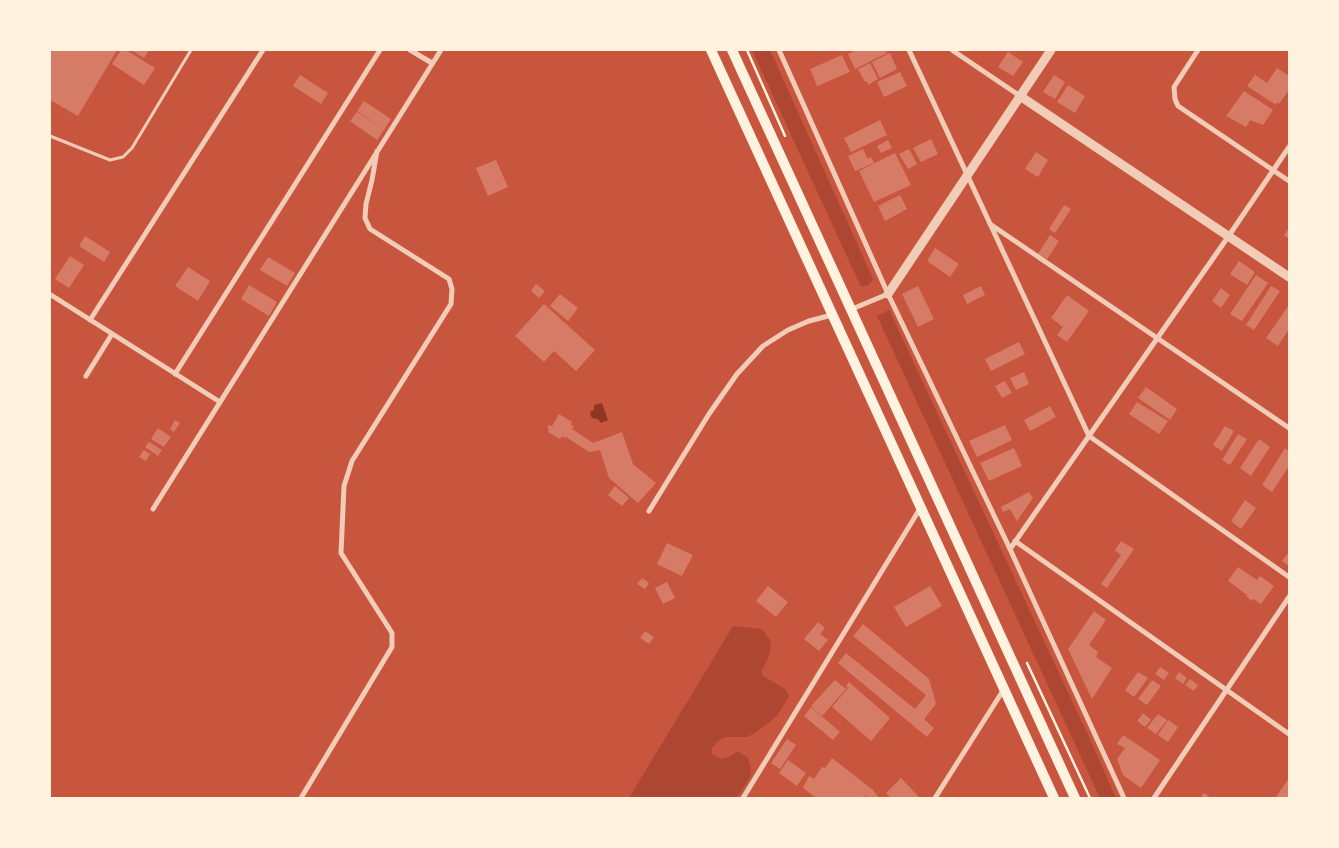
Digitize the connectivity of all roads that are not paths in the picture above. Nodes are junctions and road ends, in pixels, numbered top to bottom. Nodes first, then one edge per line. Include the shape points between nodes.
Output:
1 (191, 50) edge
2 (263, 50) edge
3 (380, 50) edge
4 (410, 50) edge
5 (441, 50) edge
6 (711, 50) edge
7 (732, 50) edge
8 (779, 50) edge
9 (908, 50) edge
10 (952, 50) edge
11 (1051, 50) edge
12 (1198, 50) edge
13 (432, 63) junction
14 (744, 77) junction
15 (728, 84) junction
16 (1020, 96) junction
17 (763, 117) junction
18 (746, 125) junction
19 (50, 136) edge
20 (1289, 147) edge
21 (377, 152) junction
22 (1273, 171) junction
23 (967, 175) junction
24 (1289, 181) edge
25 (989, 223) junction
26 (1228, 237) junction
27 (1289, 277) edge
28 (888, 294) junction
29 (51, 295) edge
30 (852, 309) junction
31 (833, 314) junction
32 (90, 320) junction
33 (112, 334) junction
34 (1157, 338) junction
35 (175, 374) junction
36 (86, 376) dead end
37 (220, 402) junction
38 (1289, 428) edge
39 (1089, 436) junction
40 (921, 507) junction
41 (153, 509) dead end
42 (649, 511) dead end
43 (1015, 541) junction
44 (1010, 549) junction
45 (1289, 577) edge
46 (1289, 597) edge
47 (1004, 689) junction
48 (1226, 691) junction
49 (1289, 734) edge
50 (1157, 797) edge
51 (300, 798) edge
52 (743, 798) edge
53 (935, 798) edge
54 (1054, 798) edge
55 (1075, 798) edge
56 (1124, 798) edge

1 - 19 lane via 132,148 123,157 110,160
2 - 32 street
3 - 35 street
4 - 13 street
5 - 13 street
6 - 15 main road
7 - 14 main road
8 - 28 street
9 - 23 street
10 - 16 street
11 - 16 street
12 - 22 street via 1174,87 1178,106
13 - 21 street
14 - 15 main road
14 - 17 main road
15 - 18 main road
16 - 23 street
16 - 26 street
17 - 18 main road
17 - 30 main road
18 - 31 main road
20 - 22 street
21 - 37 street
21 - 51 street via 366,204 365,218 370,229 449,279 451,304 352,461 344,486 341,553 392,633 392,647
22 - 24 street
22 - 26 street
23 - 25 street
23 - 28 street
25 - 34 street
25 - 39 street
26 - 27 street
26 - 34 street
28 - 30 street
28 - 44 street
29 - 32 street
30 - 55 main road
31 - 40 main road
31 - 42 street via 788,330 763,346 737,374 709,414
32 - 33 street
33 - 35 street
33 - 36 street
34 - 38 street
34 - 39 street
35 - 37 street
37 - 41 street
39 - 43 street
39 - 45 street
40 - 47 main road
40 - 52 street
43 - 44 street
43 - 48 street
44 - 56 street
46 - 48 street
47 - 53 street
47 - 54 main road
48 - 49 street
48 - 50 street

